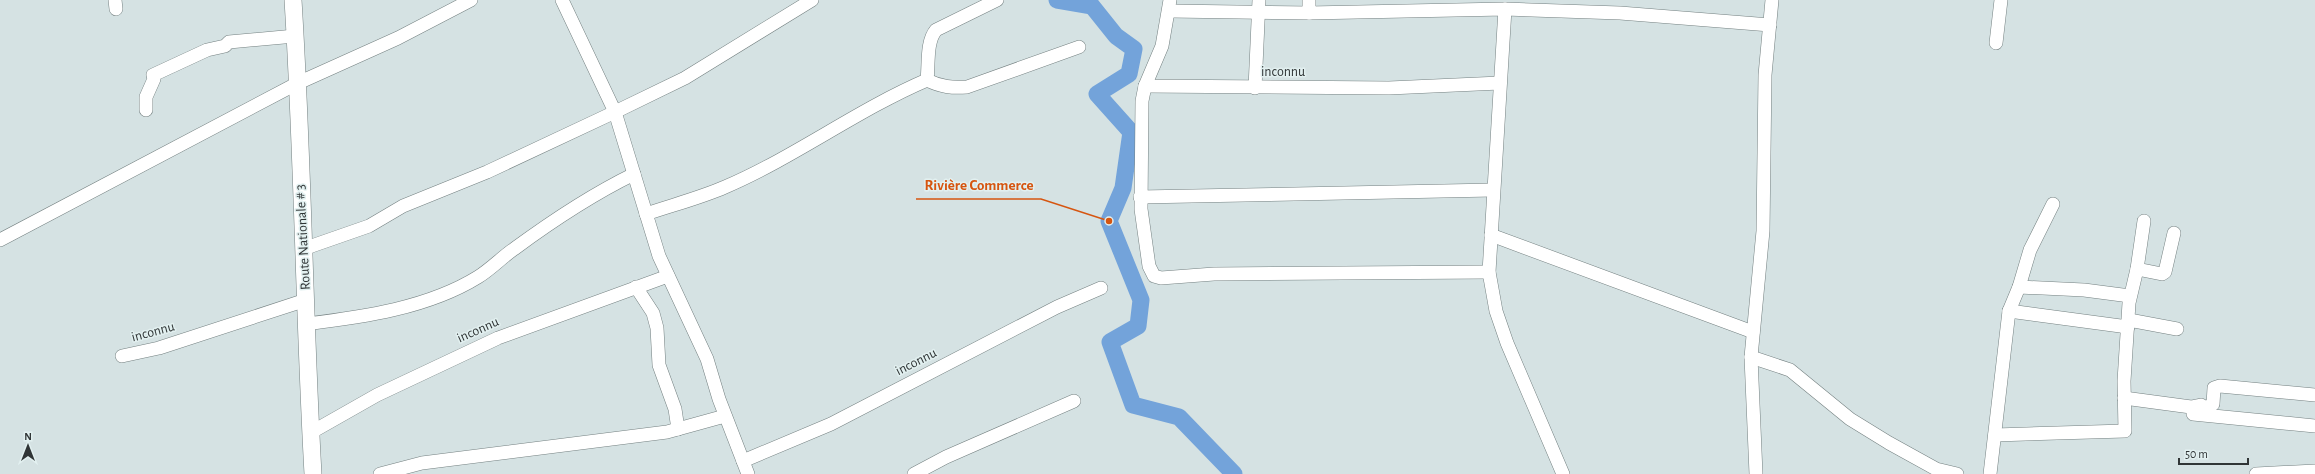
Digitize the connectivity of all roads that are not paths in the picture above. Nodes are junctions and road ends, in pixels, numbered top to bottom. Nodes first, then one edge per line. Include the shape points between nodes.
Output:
1 (293, 0) edge
2 (471, 0) edge
3 (562, 0) edge
4 (812, 0) edge
5 (997, 0) edge
6 (1772, 0) edge
7 (2001, 0) edge
8 (1170, 5) edge
9 (1259, 6) edge
10 (1309, 6) edge
11 (1506, 9) junction
12 (1770, 25) junction
13 (295, 36) junction
14 (1996, 43) dead end
15 (1079, 47) dead end
16 (927, 80) junction
17 (298, 83) junction
18 (1500, 83) junction
19 (1146, 86) junction
20 (1255, 88) junction
21 (146, 110) dead end
22 (614, 112) junction
23 (634, 174) junction
24 (1493, 190) junction
25 (1140, 197) junction
26 (2053, 204) dead end
27 (646, 214) junction
28 (2144, 221) dead end
29 (2174, 233) dead end
30 (1491, 235) junction
31 (0, 240) edge
32 (303, 249) junction
33 (2137, 270) junction
34 (1489, 272) junction
35 (668, 276) junction
36 (636, 287) junction
37 (1101, 288) dead end
38 (2019, 288) junction
39 (2130, 296) junction
40 (306, 300) junction
41 (2009, 311) junction
42 (2129, 323) junction
43 (306, 324) junction
44 (2177, 329) dead end
45 (1753, 332) junction
46 (122, 356) dead end
47 (1751, 357) junction
48 (2315, 395) edge
49 (1074, 401) dead end
50 (2124, 401) junction
51 (725, 416) junction
52 (2315, 426) edge
53 (678, 429) junction
54 (310, 433) junction
55 (1995, 435) junction
56 (743, 461) junction
57 (2315, 471) edge
58 (313, 474) edge
59 (380, 474) edge
60 (748, 474) edge
61 (914, 474) edge
62 (1563, 474) edge
63 (1756, 474) edge
64 (1957, 474) edge
65 (1990, 474) edge
66 (2256, 474) edge

1 - 13 main road, Route Nationale # 3
2 - 17 street via 398,38
3 - 22 street
4 - 22 street via 685,78
5 - 16 street via 936,30 930,43
6 - 12 street
7 - 14 street
8 - 9 street
8 - 19 street via 1162,46
9 - 10 street
9 - 20 street
10 - 11 street
11 - 12 street via 1620,13
11 - 18 street
12 - 45 street via 1765,74 1764,231
13 - 17 main road, Route Nationale # 3
13 - 21 street via 229,42 225,46 174,64 153,75 154,79 146,97
15 - 16 street via 968,87 953,88
16 - 27 street via 905,89 790,154 724,187
17 - 31 street
17 - 32 main road, Route Nationale # 3
18 - 20 street, inconnu via 1389,88
18 - 24 street
19 - 20 street, inconnu
19 - 25 street via 1142,101
22 - 23 street
22 - 32 street via 487,172 403,206 368,226
23 - 27 street
23 - 43 street via 574,206 512,250 489,270 459,287 403,306
24 - 25 street
24 - 30 street
25 - 34 street via 1149,266 1154,276 1161,278 1214,274
26 - 38 street via 2030,250
27 - 35 street
28 - 33 street
29 - 33 street via 2165,272 2162,274
30 - 34 street
30 - 45 street
32 - 40 main road, Route Nationale # 3
33 - 39 street
34 - 62 street via 1496,311 1507,343
35 - 36 street, inconnu
35 - 51 street via 707,359
36 - 53 street via 653,313 660,365 675,409
36 - 54 street, inconnu via 498,338 377,395
37 - 56 street, inconnu via 1057,307 830,424
38 - 39 street via 2084,290
38 - 41 street
39 - 42 street
40 - 43 main road, Route Nationale # 3
40 - 46 street, inconnu via 159,348
41 - 42 street
41 - 55 street
42 - 44 street
42 - 50 street
43 - 54 main road, Route Nationale # 3
45 - 47 street
47 - 63 street
47 - 64 street via 1790,370 1850,419 1936,469
48 - 50 street via 2220,386 2214,388 2213,404 2206,408 2201,405 2191,407
49 - 61 street via 946,457
50 - 52 street via 2214,417
50 - 55 street via 2125,431
51 - 53 street
51 - 56 street
53 - 59 street via 422,463
54 - 58 main road, Route Nationale # 3
55 - 65 street
56 - 60 street
57 - 66 street

